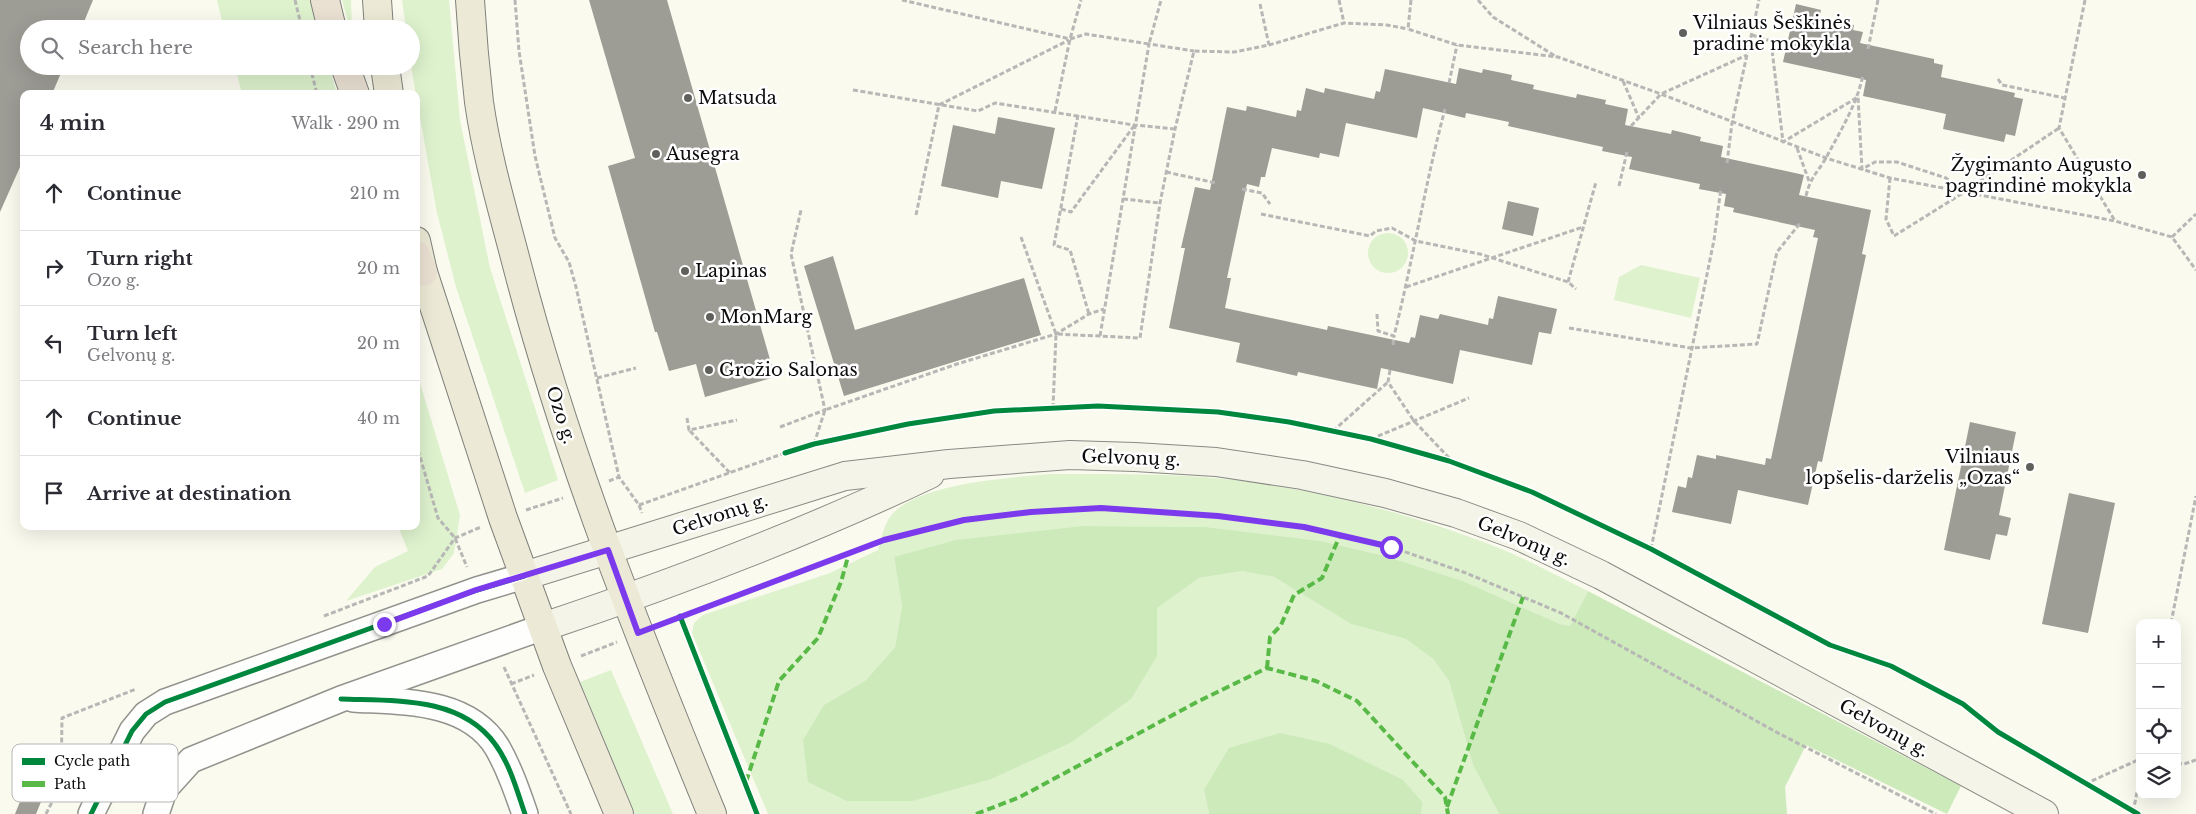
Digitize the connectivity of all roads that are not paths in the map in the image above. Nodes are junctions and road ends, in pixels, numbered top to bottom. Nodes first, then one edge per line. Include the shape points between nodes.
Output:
1 (325, 0) edge
2 (376, 0) edge
3 (470, 0) edge
4 (330, 20) edge
5 (378, 20) edge
6 (348, 75) edge
7 (386, 75) edge
8 (354, 90) edge
9 (388, 90) edge
10 (420, 263) edge
11 (949, 464) junction
12 (608, 550) junction
13 (524, 576) junction
14 (626, 600) junction
15 (543, 628) junction
16 (340, 699) junction
17 (126, 744) edge
18 (178, 774) edge
19 (97, 802) edge
20 (160, 802) edge
21 (91, 814) edge
22 (156, 814) edge
23 (526, 814) edge
24 (619, 814) edge
25 (712, 814) edge
26 (2044, 814) edge

1 - 4 highway
2 - 5 main road
3 - 12 main road, Ozo g. via 480,104 492,168 533,329
6 - 8 highway
7 - 9 main road
10 - 13 main road
11 - 12 main road, Gelvonų g. via 845,476
11 - 14 main road, Gelvonų g. via 870,503
11 - 26 main road, Gelvonų g. via 1070,456 1216,462 1385,492 1456,513 1519,536 1601,575
12 - 13 main road, Gelvonų g.
12 - 14 main road, Ozo g.
13 - 15 main road
13 - 17 street via 476,590 165,702 146,714
14 - 15 main road, Gelvonų g.
14 - 25 main road, Ozo g.
15 - 16 street
15 - 24 main road
16 - 18 street via 191,760
16 - 23 street via 410,702 459,715 480,728 496,745
19 - 21 street
20 - 22 street

